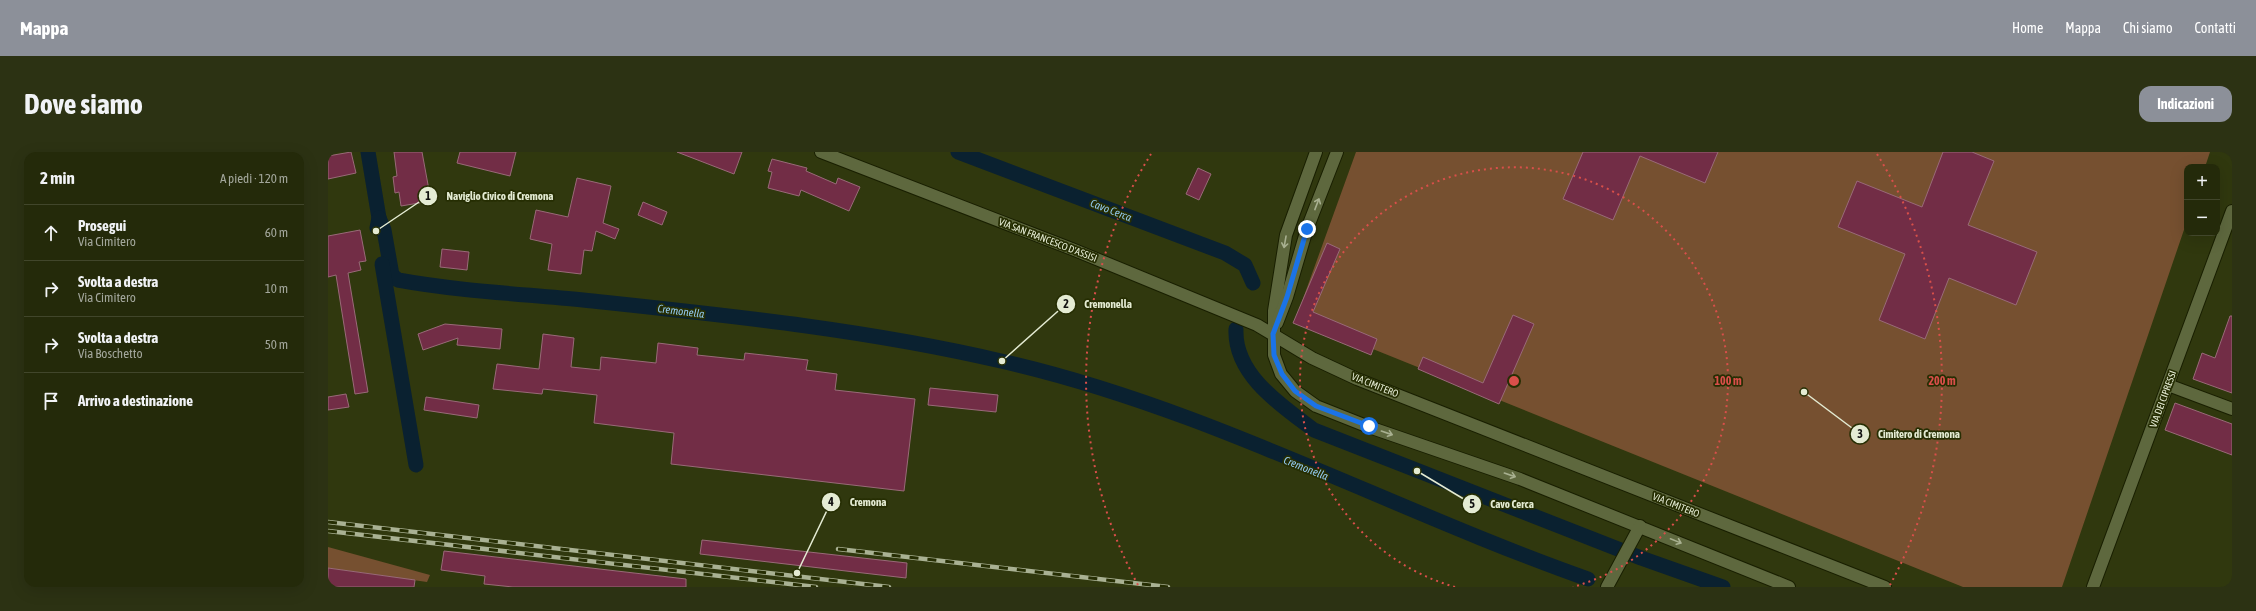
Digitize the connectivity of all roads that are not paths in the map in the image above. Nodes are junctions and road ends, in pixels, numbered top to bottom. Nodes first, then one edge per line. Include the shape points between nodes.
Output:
1 (821, 152) edge
2 (1316, 152) edge
3 (1337, 152) edge
4 (2232, 210) edge
5 (1273, 334) junction
6 (2168, 385) junction
7 (2232, 408) edge
8 (1640, 526) junction
9 (1607, 587) edge
10 (1789, 587) edge
11 (1885, 587) edge
12 (2093, 587) edge

1 - 5 street, VIA SAN FRANCESCO D'ASSISI via 1150,280
2 -> 5 street via 1286,235 1274,311
5 -> 3 street via 1307,229
4 - 6 street, VIA DEI CIPRESSI
5 -> 8 street via 1274,355 1282,374 1295,391 1316,406 1520,479
5 - 11 street, VIA CIMITERO via 1312,358 1357,379
6 - 7 street
6 - 12 street, VIA DEI CIPRESSI
8 - 9 street
8 -> 10 street

